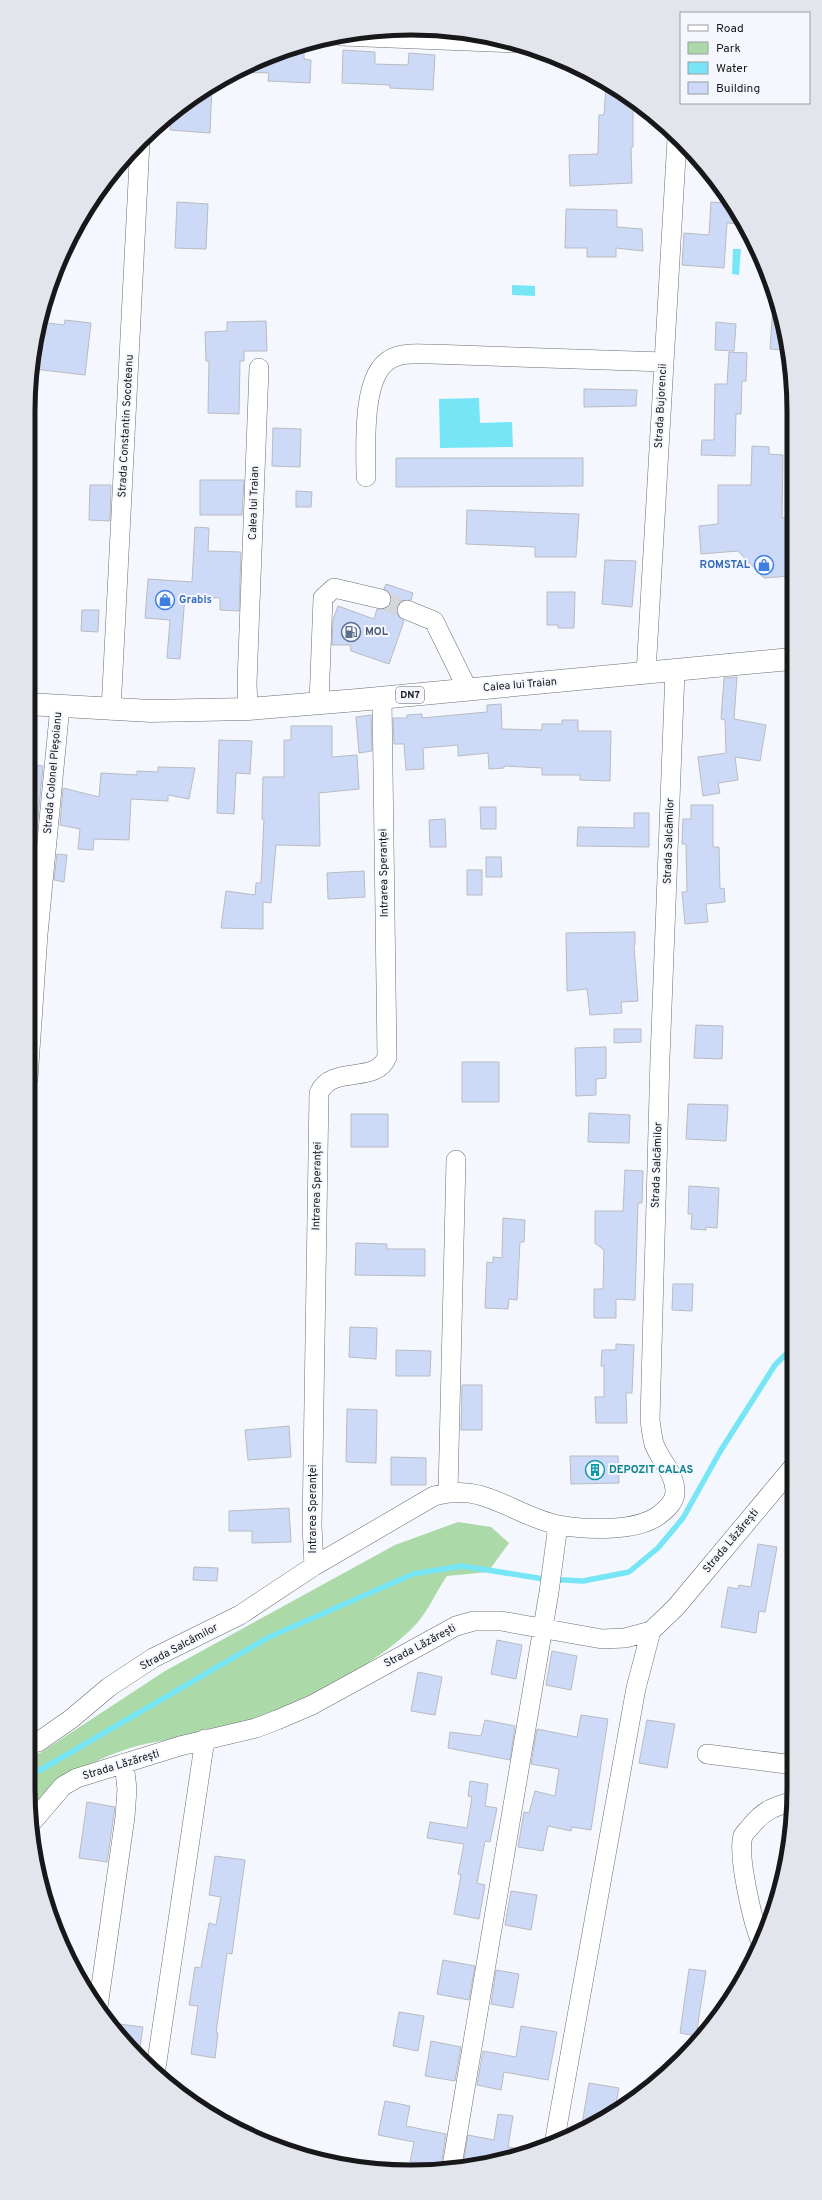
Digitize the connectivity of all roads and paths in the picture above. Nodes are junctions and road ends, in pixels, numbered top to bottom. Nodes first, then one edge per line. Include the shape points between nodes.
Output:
1 (676, 144) edge
2 (140, 151) edge
3 (664, 362) junction
4 (259, 368) dead end
5 (366, 477) dead end
6 (381, 599) tunnel mouth
7 (407, 610) tunnel mouth
8 (787, 659) edge
9 (675, 671) junction
10 (646, 673) junction
11 (468, 690) junction
12 (382, 698) junction
13 (319, 703) junction
14 (35, 704) edge
15 (60, 706) junction
16 (248, 709) junction
17 (111, 710) junction
18 (35, 978) edge
19 (456, 1160) dead end
20 (787, 1475) edge
21 (448, 1492) junction
22 (558, 1525) junction
23 (314, 1566) junction
24 (543, 1627) junction
25 (651, 1631) junction
26 (204, 1739) junction
27 (35, 1743) edge
28 (707, 1754) dead end
29 (124, 1763) junction
30 (787, 1764) edge
31 (786, 1803) edge
32 (36, 1817) edge
33 (757, 1934) edge
34 (99, 1999) edge
35 (156, 2066) edge
36 (555, 2136) edge
37 (453, 2163) edge

1 - 3 street, Strada Bujorencii
2 - 17 street, Strada Constantin Socoteanu
3 - 5 street via 431,354 408,354 389,360 378,372 370,399 366,436
3 - 10 street, Strada Bujorencii
4 - 16 street, Calea lui Traian
6 - 13 street via 334,588 323,598
7 - 11 street via 434,622
8 - 9 highway, Calea lui Traian / DN7
9 - 10 highway, Calea lui Traian / DN7
9 - 22 street, Strada Salcâmilor via 660,1058 650,1420 654,1444 671,1472 675,1492 670,1506 644,1522 620,1528
10 - 11 highway, Calea lui Traian / DN7
11 - 12 highway, Calea lui Traian / DN7
12 - 13 highway, Calea lui Traian / DN7
12 - 23 street, Intrarea Speranței via 387,1057 377,1070 332,1078 323,1084 319,1093 312,1526
13 - 16 highway, Calea lui Traian / DN7
14 - 15 highway, Calea lui Traian / DN7
15 - 17 highway, Calea lui Traian / DN7
15 - 18 street, Strada Colonel Pleșoianu
16 - 17 highway, Calea lui Traian / DN7
19 - 21 street
20 - 25 street, Strada Lăzărești via 676,1607
21 - 22 street, Intrarea Speranței via 478,1494
21 - 23 street, Intrarea Speranței via 434,1496
22 - 24 street
23 - 27 street, Strada Salcâmilor via 240,1615 153,1658 109,1687 72,1719
24 - 25 street, Strada Lăzărești via 602,1638 625,1638
24 - 26 street, Strada Lăzărești via 501,1621 474,1621 456,1626 312,1705 256,1728
24 - 37 street
25 - 36 street via 636,1688
26 - 29 street, Strada Lăzărești
26 - 35 street
28 - 30 street
29 - 32 street, Strada Lăzărești via 77,1778 63,1786
29 - 34 street via 127,1789 125,1817
31 - 33 street via 773,1806 764,1812 743,1835 743,1864

